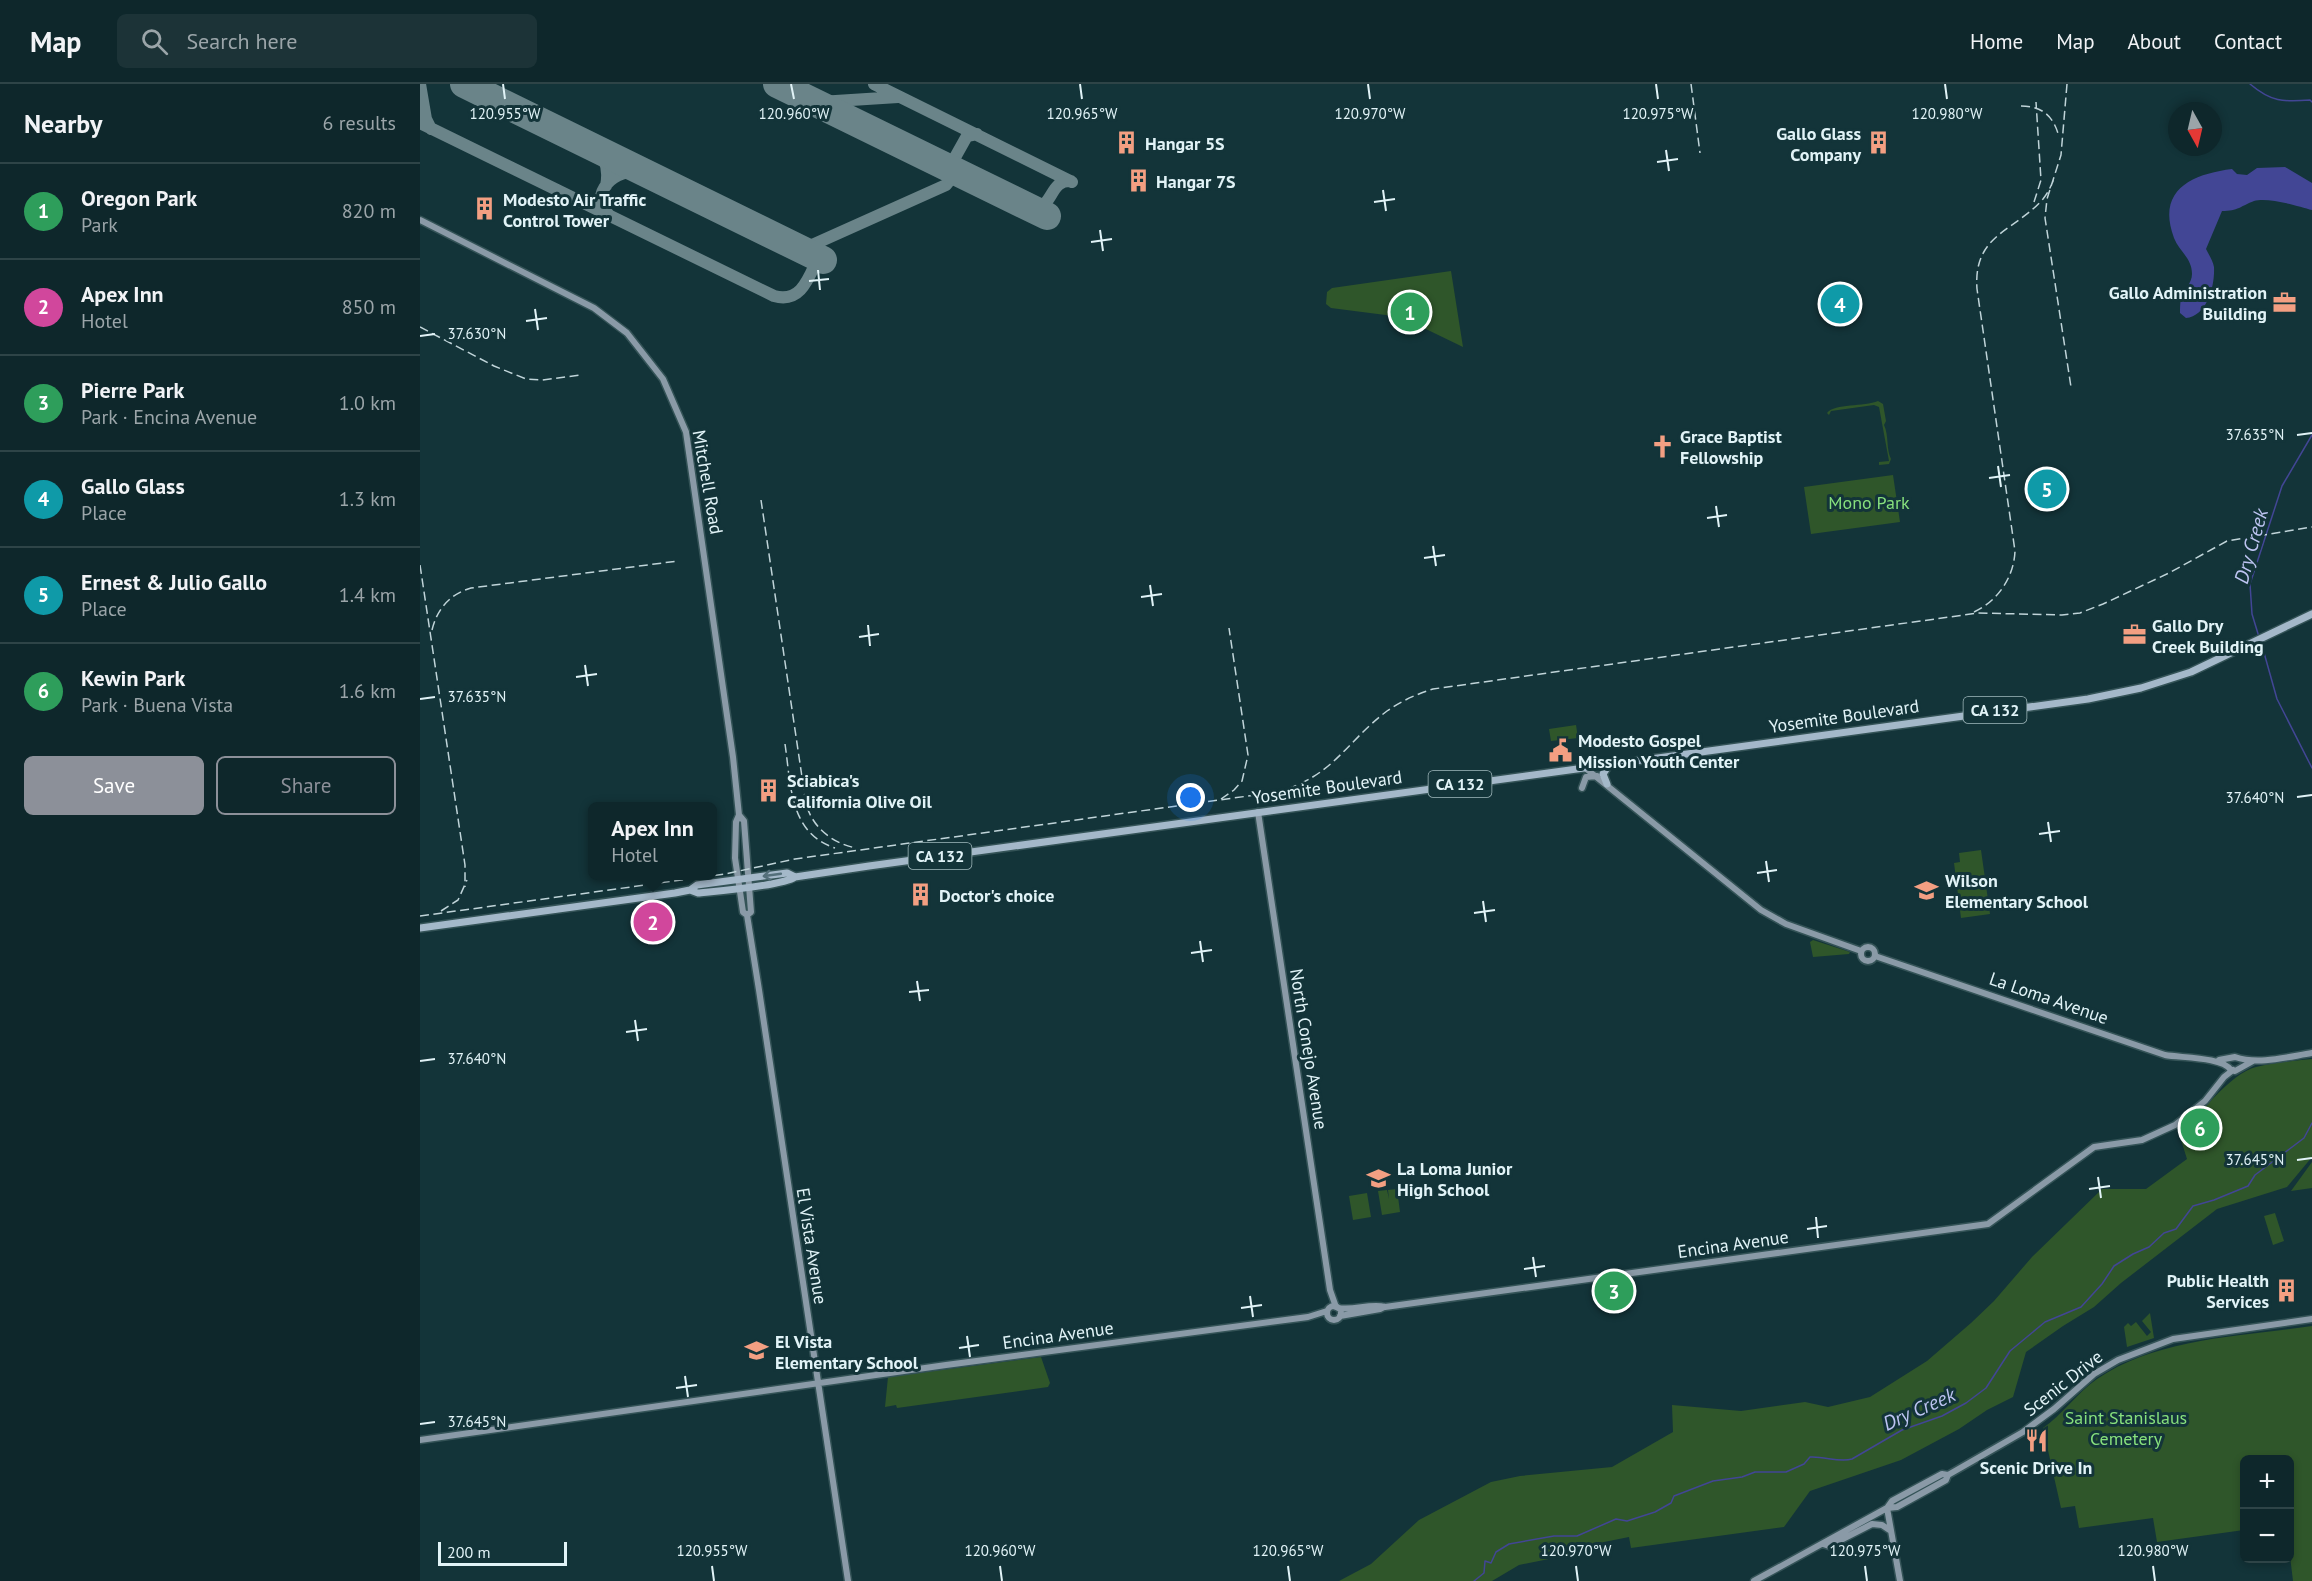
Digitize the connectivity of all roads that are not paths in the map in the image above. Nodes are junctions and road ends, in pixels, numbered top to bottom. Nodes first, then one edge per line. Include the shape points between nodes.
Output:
1 (420, 220) edge
2 (2312, 614) edge
3 (1610, 763) junction
4 (1584, 767) junction
5 (1597, 776) junction
6 (1607, 784) junction
7 (1582, 788) dead end
8 (1258, 812) junction
9 (739, 815) junction
10 (747, 882) junction
11 (738, 884) junction
12 (747, 915) junction
13 (420, 928) edge
14 (1861, 951) junction
15 (1875, 956) junction
16 (2312, 1053) edge
17 (2241, 1064) junction
18 (2230, 1065) junction
19 (1330, 1290) junction
20 (1385, 1306) junction
21 (1337, 1308) junction
22 (1328, 1313) junction
23 (1340, 1316) junction
24 (2312, 1319) edge
25 (818, 1383) junction
26 (420, 1440) edge
27 (1887, 1508) junction
28 (1891, 1531) junction
29 (1822, 1544) junction
30 (848, 1581) edge
31 (1754, 1581) edge
32 (1900, 1581) edge

1 - 9 main road, Mitchell Road via 594,308 627,333 663,379 686,432
2 - 3 main road, Yosemite Boulevard / CA 132 via 2191,672 2158,684 2088,699
3 - 4 main road, Yosemite Boulevard / CA 132
3 - 6 main road via 1603,774
4 - 5 main road
4 - 8 main road, Yosemite Boulevard / CA 132
5 - 6 main road
5 - 7 main road via 1586,777
6 - 14 main road via 1761,910 1786,924
8 - 10 main road, Yosemite Boulevard / CA 132 via 795,877 788,873
8 - 19 main road, North Conejo Avenue
9 - 10 main road, Mitchell Road via 744,821
9 - 11 main road, Mitchell Road
10 - 11 main road, Yosemite Boulevard / CA 132
10 - 12 main road, El Vista Avenue via 751,912
11 - 12 main road, El Vista Avenue via 743,912
11 - 13 main road, Yosemite Boulevard / CA 132 via 697,885 690,890
12 - 25 main road, El Vista Avenue
14 - 15 main road via 1871,947
14 - 15 main road via 1865,961
15 - 18 main road, La Loma Avenue via 2165,1055
16 - 17 main road
17 - 18 main road
17 - 18 main road, La Loma Avenue via 2237,1057
18 - 20 main road, Encina Avenue via 2195,1111 2136,1142 2097,1146 1988,1224
19 - 21 main road, North Conejo Avenue
19 - 22 main road, North Conejo Avenue
20 - 21 main road, Encina Avenue
20 - 23 main road, Encina Avenue
21 - 22 main road, Encina Avenue
21 - 23 main road, North Conejo Avenue
22 - 23 main road, Encina Avenue via 1336,1320
22 - 25 main road, Encina Avenue
24 - 27 main road, Scenic Drive via 2173,1339 2118,1360 2087,1379 2031,1427 1948,1475 1942,1474 1892,1501
25 - 26 main road, Encina Avenue
25 - 30 main road, El Vista Avenue
27 - 28 main road
27 - 29 main road, Scenic Drive
28 - 29 main road via 1872,1524 1829,1546
28 - 32 main road
29 - 31 main road, Scenic Drive

